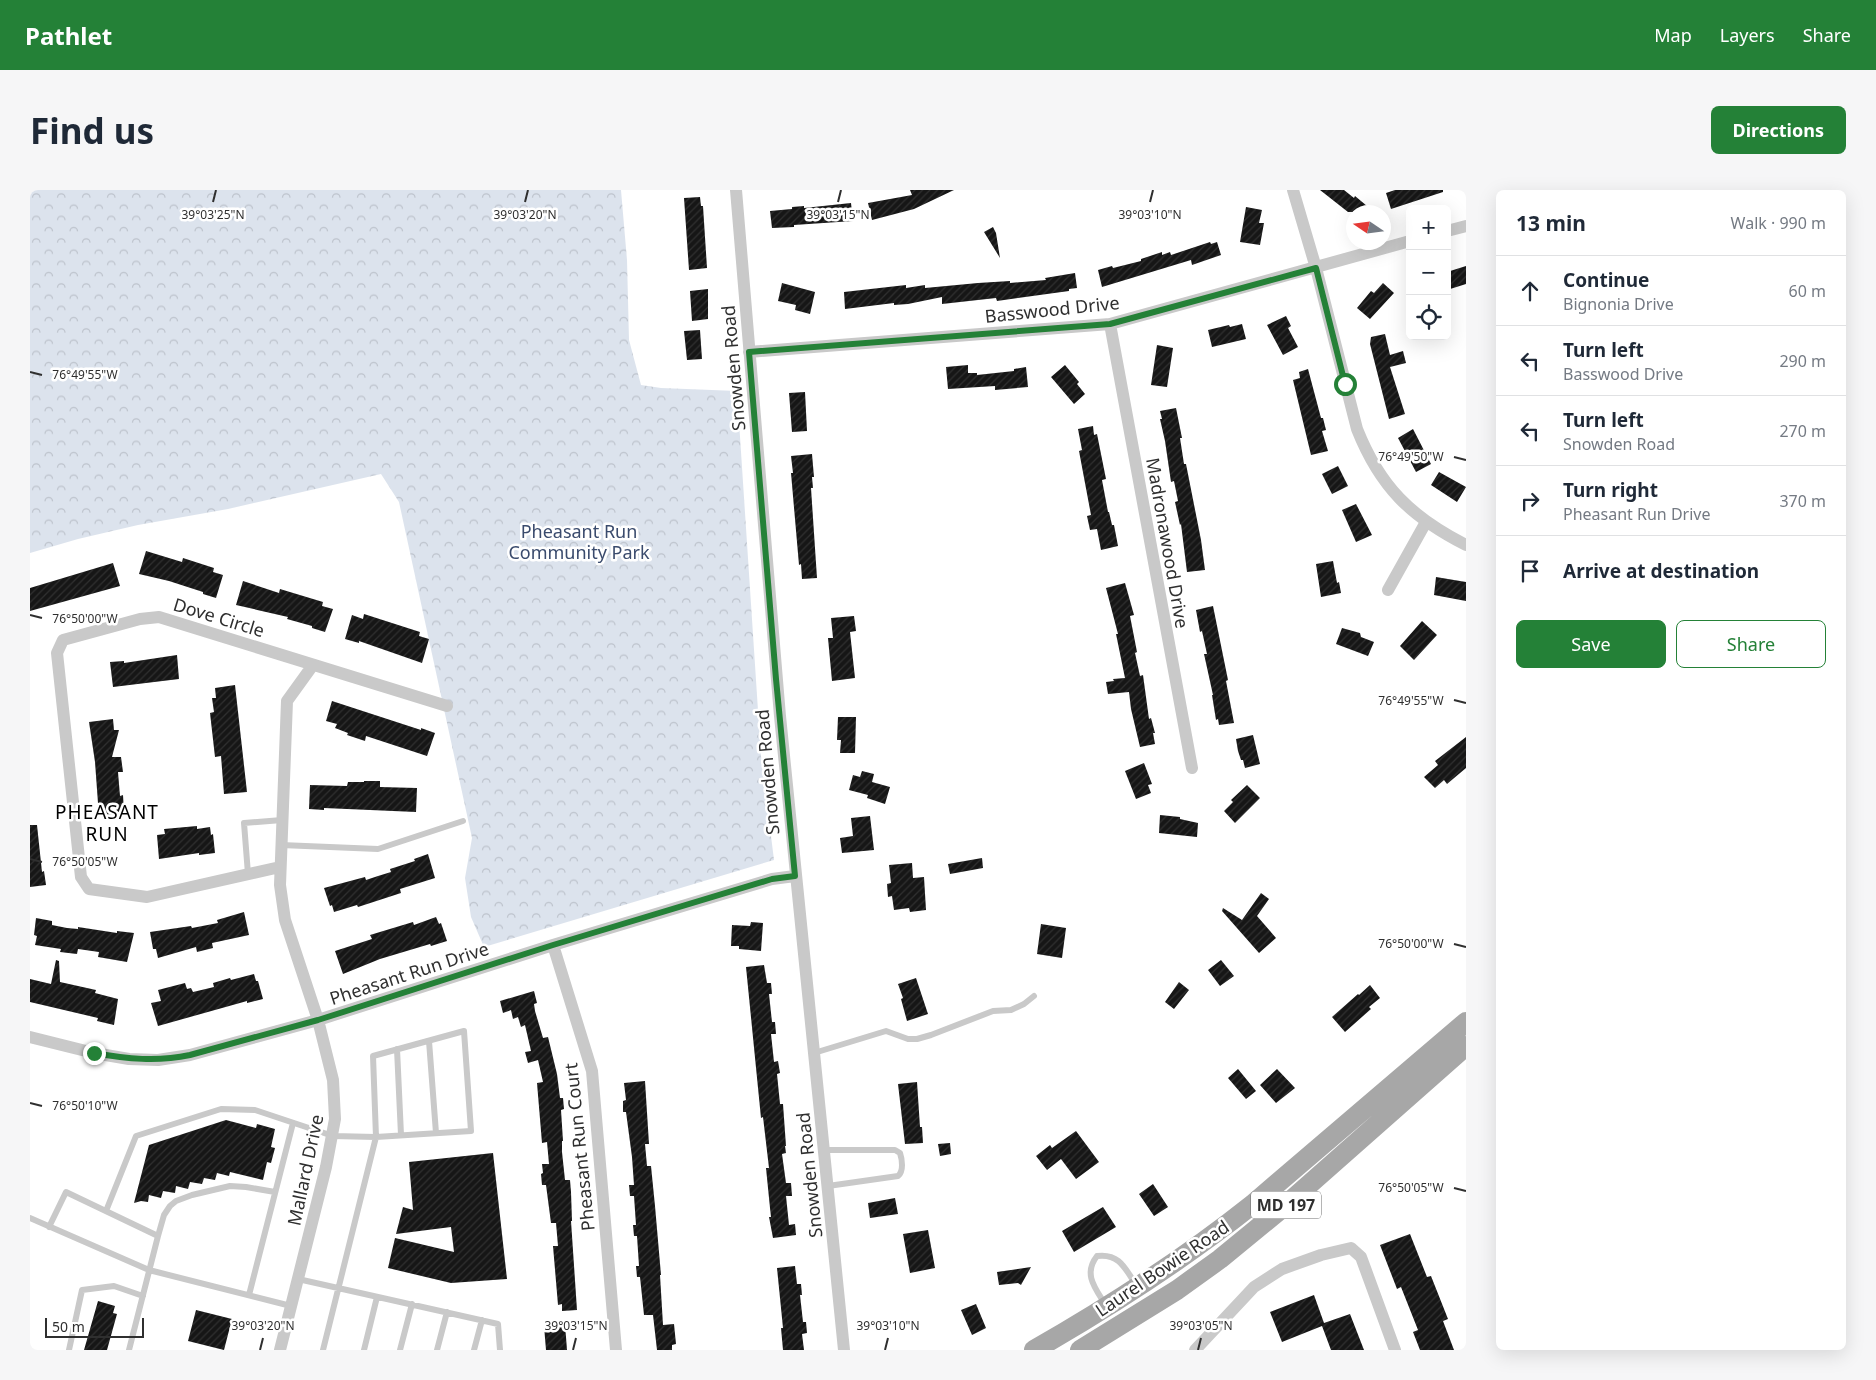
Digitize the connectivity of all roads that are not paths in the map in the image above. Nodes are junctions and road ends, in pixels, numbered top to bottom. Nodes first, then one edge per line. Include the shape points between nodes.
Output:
1 (736, 190) edge
2 (1293, 190) edge
3 (1466, 226) edge
4 (1451, 230) edge
5 (1406, 242) edge
6 (1316, 268) junction
7 (1110, 324) junction
8 (749, 352) junction
9 (1426, 522) junction
10 (1466, 544) edge
11 (1388, 590) dead end
12 (313, 665) junction
13 (448, 706) dead end
14 (1192, 768) dead end
15 (282, 820) junction
16 (464, 821) dead end
17 (281, 845) junction
18 (280, 867) junction
19 (248, 874) junction
20 (795, 876) junction
21 (553, 945) junction
22 (1034, 996) dead end
23 (318, 1020) junction
24 (1466, 1022) edge
25 (30, 1037) edge
26 (429, 1041) junction
27 (1466, 1046) edge
28 (397, 1049) junction
29 (814, 1053) junction
30 (293, 1124) junction
31 (436, 1133) junction
32 (401, 1135) junction
33 (333, 1136) junction
34 (376, 1137) junction
35 (824, 1150) junction
36 (828, 1186) junction
37 (275, 1192) junction
38 (106, 1211) junction
39 (30, 1218) edge
40 (49, 1227) junction
41 (158, 1236) junction
42 (149, 1270) junction
43 (298, 1279) junction
44 (339, 1288) junction
45 (1138, 1288) junction
46 (249, 1295) junction
47 (143, 1296) junction
48 (378, 1297) junction
49 (412, 1304) junction
50 (291, 1306) junction
51 (1107, 1307) junction
52 (447, 1312) junction
53 (482, 1320) junction
54 (1078, 1325) junction
55 (1088, 1348) edge
56 (69, 1350) edge
57 (129, 1350) edge
58 (280, 1350) edge
59 (322, 1350) edge
60 (364, 1350) edge
61 (400, 1350) edge
62 (437, 1350) edge
63 (474, 1350) edge
64 (500, 1350) edge
65 (616, 1350) edge
66 (844, 1350) edge
67 (1034, 1350) edge
68 (1195, 1350) edge
69 (1395, 1350) edge

1 - 8 street, Snowden Road
2 - 6 street
3 - 4 street
5 - 6 street, Basswood Drive
6 - 7 street, Basswood Drive
6 - 9 street via 1354,420 1367,455 1385,483
7 - 8 street, Basswood Drive
7 - 14 street, Madronawood Drive
8 - 20 street, Snowden Road
9 - 10 street
9 - 11 street
12 - 13 street, Dove Circle
12 - 15 street, Mallard Drive via 287,701
12 - 19 street, Dove Circle via 160,617 140,619 63,640 57,653 81,877 89,889 147,897
15 - 17 street, Mallard Drive
15 - 19 lane via 244,823
16 - 17 lane via 378,849
17 - 18 street, Mallard Drive
18 - 19 street, Dove Circle
18 - 23 street, Mallard Drive via 285,920
20 - 21 street, Pheasant Run Drive via 772,879
20 - 29 street, Snowden Road
21 - 23 street, Pheasant Run Drive
21 - 65 street, Pheasant Run Court via 592,1071
22 - 29 lane via 1011,1010 993,1012 917,1039 886,1032
23 - 25 street, Pheasant Run Drive via 198,1053 158,1060 113,1057
23 - 33 street, Mallard Drive via 333,1080
24 - 45 main road, Laurel Bowie Road / MD 197 via 1253,1204 1193,1251
26 - 28 lane
26 - 31 lane
26 - 31 lane via 464,1031 471,1131
27 - 55 main road, Laurel Bowie Road / MD 197 via 1220,1259
28 - 32 lane
28 - 34 lane via 374,1056
29 - 35 street, Snowden Road
30 - 33 lane
30 - 37 lane
30 - 38 lane via 255,1110 222,1109 136,1136
31 - 32 lane
32 - 34 lane
33 - 34 lane
33 - 43 street, Mallard Drive
34 - 44 lane
35 - 36 street, Snowden Road
35 - 36 lane via 895,1150 901,1156 902,1172 898,1176
36 - 66 street, Snowden Road
37 - 41 lane via 230,1186 176,1201 164,1216
37 - 46 lane
38 - 40 lane via 66,1192
38 - 41 lane
39 - 40 lane
40 - 42 lane
41 - 42 lane
42 - 46 lane
42 - 47 lane
43 - 44 lane
43 - 50 street, Mallard Drive
44 - 48 lane
44 - 59 lane
45 - 51 main road, Laurel Bowie Road / MD 197
45 - 51 lane via 1120,1262 1107,1254 1097,1256 1090,1268 1090,1280
46 - 50 lane
47 - 56 lane via 114,1286 82,1290
47 - 57 lane
48 - 49 lane
48 - 60 lane
49 - 52 lane
49 - 61 lane
50 - 58 street, Mallard Drive
51 - 54 main road, Laurel Bowie Road / MD 197
52 - 53 lane
52 - 62 lane
53 - 63 lane
53 - 64 lane via 498,1324
54 - 55 street
54 - 67 main road, Laurel Bowie Road / MD 197
68 - 69 street via 1254,1287 1282,1269 1321,1254 1351,1248 1361,1257

